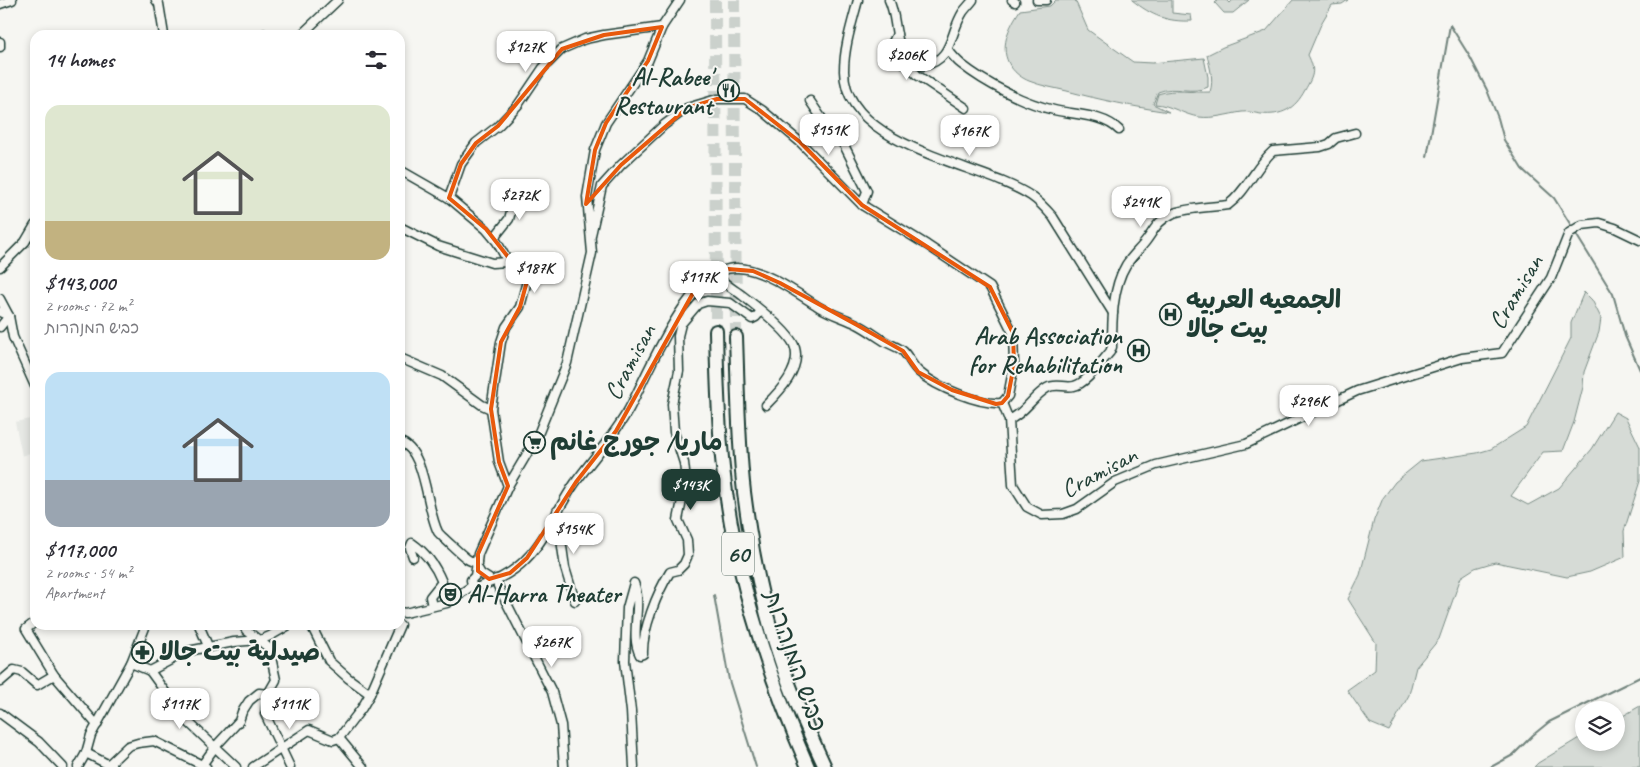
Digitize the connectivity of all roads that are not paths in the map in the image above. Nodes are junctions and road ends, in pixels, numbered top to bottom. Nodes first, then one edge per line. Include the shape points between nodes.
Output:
1 (12, 0) edge
2 (156, 0) edge
3 (338, 0) edge
4 (680, 0) edge
5 (858, 0) edge
6 (889, 0) edge
7 (973, 0) edge
8 (1037, 0) edge
9 (1046, 0) edge
10 (0, 4) edge
11 (662, 27) junction
12 (163, 30) edge
13 (306, 30) edge
14 (898, 32) junction
15 (0, 42) edge
16 (0, 47) edge
17 (948, 50) junction
18 (810, 101) dead end
19 (966, 108) dead end
20 (1119, 130) dead end
21 (1355, 133) dead end
22 (405, 173) edge
23 (517, 189) dead end
24 (450, 198) junction
25 (862, 205) junction
26 (405, 230) edge
27 (30, 234) edge
28 (591, 235) junction
29 (494, 238) junction
30 (1640, 240) edge
31 (508, 262) junction
32 (0, 267) edge
33 (716, 274) junction
34 (0, 298) edge
35 (760, 311) junction
36 (0, 312) edge
37 (1113, 313) junction
38 (9, 316) junction
39 (0, 327) edge
40 (716, 331) tunnel mouth
41 (736, 337) tunnel mouth
42 (405, 360) edge
43 (30, 375) edge
44 (1002, 403) junction
45 (766, 404) dead end
46 (491, 409) junction
47 (1009, 420) junction
48 (405, 444) edge
49 (508, 486) junction
50 (557, 511) junction
51 (413, 557) dead end
52 (477, 565) junction
53 (493, 579) junction
54 (479, 580) junction
55 (575, 601) dead end
56 (432, 606) junction
57 (405, 611) edge
58 (30, 626) edge
59 (144, 630) edge
60 (201, 630) edge
61 (246, 630) edge
62 (280, 630) edge
63 (314, 630) edge
64 (398, 630) edge
65 (260, 640) junction
66 (208, 646) junction
67 (131, 663) junction
68 (150, 671) junction
69 (54, 675) junction
70 (0, 682) edge
71 (268, 694) junction
72 (370, 694) junction
73 (0, 713) edge
74 (97, 725) junction
75 (339, 738) junction
76 (215, 747) junction
77 (282, 749) junction
78 (86, 753) junction
79 (110, 766) edge
80 (204, 766) edge
81 (63, 767) edge
82 (78, 767) edge
83 (236, 767) edge
84 (253, 767) edge
85 (290, 767) edge
86 (363, 767) edge
87 (564, 767) edge
88 (634, 767) edge
89 (808, 767) edge
90 (824, 767) edge

1 - 10 street
2 - 12 street
3 - 13 street
4 - 11 street
5 - 37 street via 844,72 855,106 885,134 1014,186 1041,203
6 - 14 street
7 - 17 street via 963,12
8 - 9 street
11 - 24 street via 585,39 562,49 543,68 512,112 476,143 461,164
11 - 28 street via 648,61 606,123 595,150 587,197
14 - 17 street via 899,46 908,59 923,66 932,64
14 - 19 street via 892,44 897,56 917,75
15 - 16 street
17 - 20 street via 959,63 981,78 1022,99 1053,110 1102,119
18 - 25 street via 844,145 867,191
21 - 37 street via 1320,147 1273,151 1228,206 1174,212 1162,219 1125,267
22 - 24 street
23 - 29 street via 509,219
24 - 29 street
25 - 28 street via 800,142 762,110 745,98 717,99 687,108 621,165 602,186
25 - 44 street via 990,287 1013,332 1014,365 1008,396
26 - 31 street via 438,246 492,264
27 - 32 street
28 - 49 street via 592,254 567,363 537,437
29 - 31 street
30 - 47 street, Cramisan via 1600,223 1582,225 1569,233 1551,278 1502,353 1462,358 1357,391 1246,444 1156,465 1115,482 1077,509 1063,514 1042,515 1027,507 1013,485
31 - 46 street via 524,274 527,281 520,307 506,327 501,342
33 - 35 street
33 - 44 street, Cramisan via 737,268 780,283 903,351 918,372 934,381 972,399
33 - 50 street, Cramisan via 693,293 677,316 616,431
34 - 38 street
35 - 45 street via 787,334 796,350 790,375
35 - 88 street via 752,319 730,303 707,301 698,304 681,324 679,371 672,404 674,432 686,481 678,520 687,540 688,556 684,564 670,572 664,581 648,621 644,654 640,655 637,641 638,591 634,583 632,586 627,608 625,661 632,711
36 - 38 street
37 - 47 street via 1112,347 1092,374 1077,386 1048,387 1032,399 1019,416
38 - 39 street
38 - 43 street via 13,337
40 - 89 highway, כביש המנהרות / 60 via 723,470 739,557 763,647
41 - 90 highway, כביש המנהרות / 60 via 742,472 757,572 779,656
42 - 46 street via 442,376
44 - 47 street, Cramisan
46 - 49 street via 499,462
48 - 52 street via 420,462 433,521 440,534
49 - 52 street via 478,554
50 - 53 street, Cramisan via 527,558 510,573
50 - 55 street via 565,568
51 - 56 street via 412,543 438,571 442,582 430,597
52 - 53 street via 481,574
52 - 54 street
53 - 54 street, Cramisan via 492,582
53 - 87 street via 552,692 561,725
54 - 56 street via 471,580 472,586 447,603
56 - 57 street
58 - 69 street via 26,629
59 - 67 street
60 - 66 street
61 - 65 street
62 - 65 street
63 - 72 street via 329,661
64 - 72 street
65 - 66 street
65 - 71 street via 270,648 276,680
66 - 68 street via 188,651
67 - 68 street
67 - 74 street
68 - 76 street via 184,718
69 - 70 street via 36,685 22,672 14,670
69 - 74 street
71 - 76 street via 259,693 249,701 239,721
71 - 77 street via 265,714
72 - 75 street
73 - 81 street via 39,742
74 - 78 street
75 - 77 street via 332,740 309,730
75 - 86 street
76 - 80 street
76 - 83 street
77 - 84 street
77 - 85 street
78 - 79 street
78 - 82 street
79 - 80 street via 128,746 154,741

